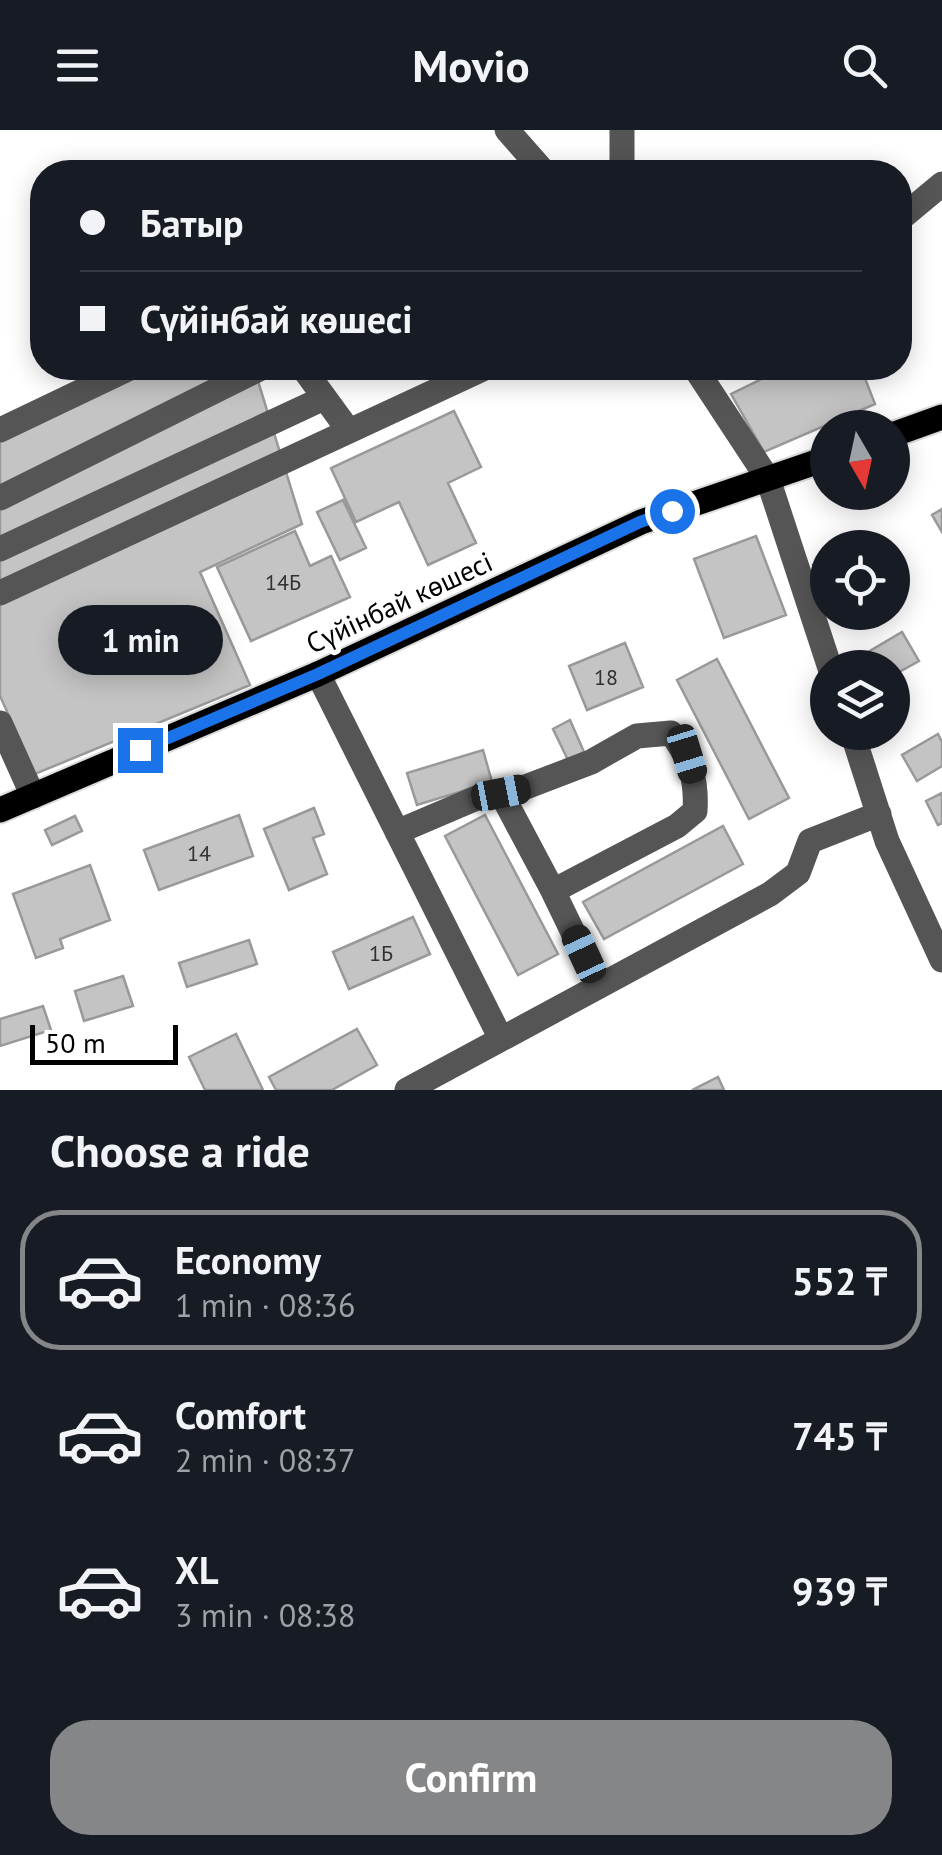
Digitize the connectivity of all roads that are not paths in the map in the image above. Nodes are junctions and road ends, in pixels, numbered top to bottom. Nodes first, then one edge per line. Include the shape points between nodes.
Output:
1 (508, 130) edge
2 (622, 130) edge
3 (534, 160) edge
4 (622, 160) edge
5 (942, 184) edge
6 (912, 209) edge
7 (105, 380) edge
8 (237, 380) edge
9 (311, 380) edge
10 (459, 380) edge
11 (704, 380) edge
12 (324, 398) junction
13 (942, 417) edge
14 (910, 428) edge
15 (0, 430) edge
16 (350, 431) junction
17 (810, 464) edge
18 (768, 479) junction
19 (0, 498) edge
20 (0, 549) edge
21 (4, 582) edge
22 (824, 650) edge
23 (318, 674) junction
24 (0, 723) edge
25 (858, 750) edge
26 (501, 793) junction
27 (33, 796) junction
28 (0, 810) edge
29 (879, 814) junction
30 (397, 832) junction
31 (553, 891) junction
32 (942, 960) edge
33 (599, 986) junction
34 (501, 1039) junction
35 (407, 1090) edge

1 - 3 street
2 - 4 street
5 - 6 street
7 - 15 street
8 - 19 street
9 - 12 street
10 - 16 street
11 - 18 street
12 - 16 street
12 - 20 street
13 - 14 main road
16 - 21 street
17 - 18 main road, Сүйінбай көшесі
18 - 22 street
18 - 23 main road, Сүйінбай көшесі via 640,522
23 - 27 main road, Сүйінбай көшесі
23 - 30 street
24 - 27 street
25 - 29 street
26 - 30 street
26 - 31 street
26 - 31 street via 591,762 637,736 671,732 687,754 695,810
27 - 28 main road, Сүйінбай көшесі
29 - 32 street
29 - 33 street via 810,841 798,873 770,894
30 - 34 street
31 - 33 street
33 - 34 street
34 - 35 street

